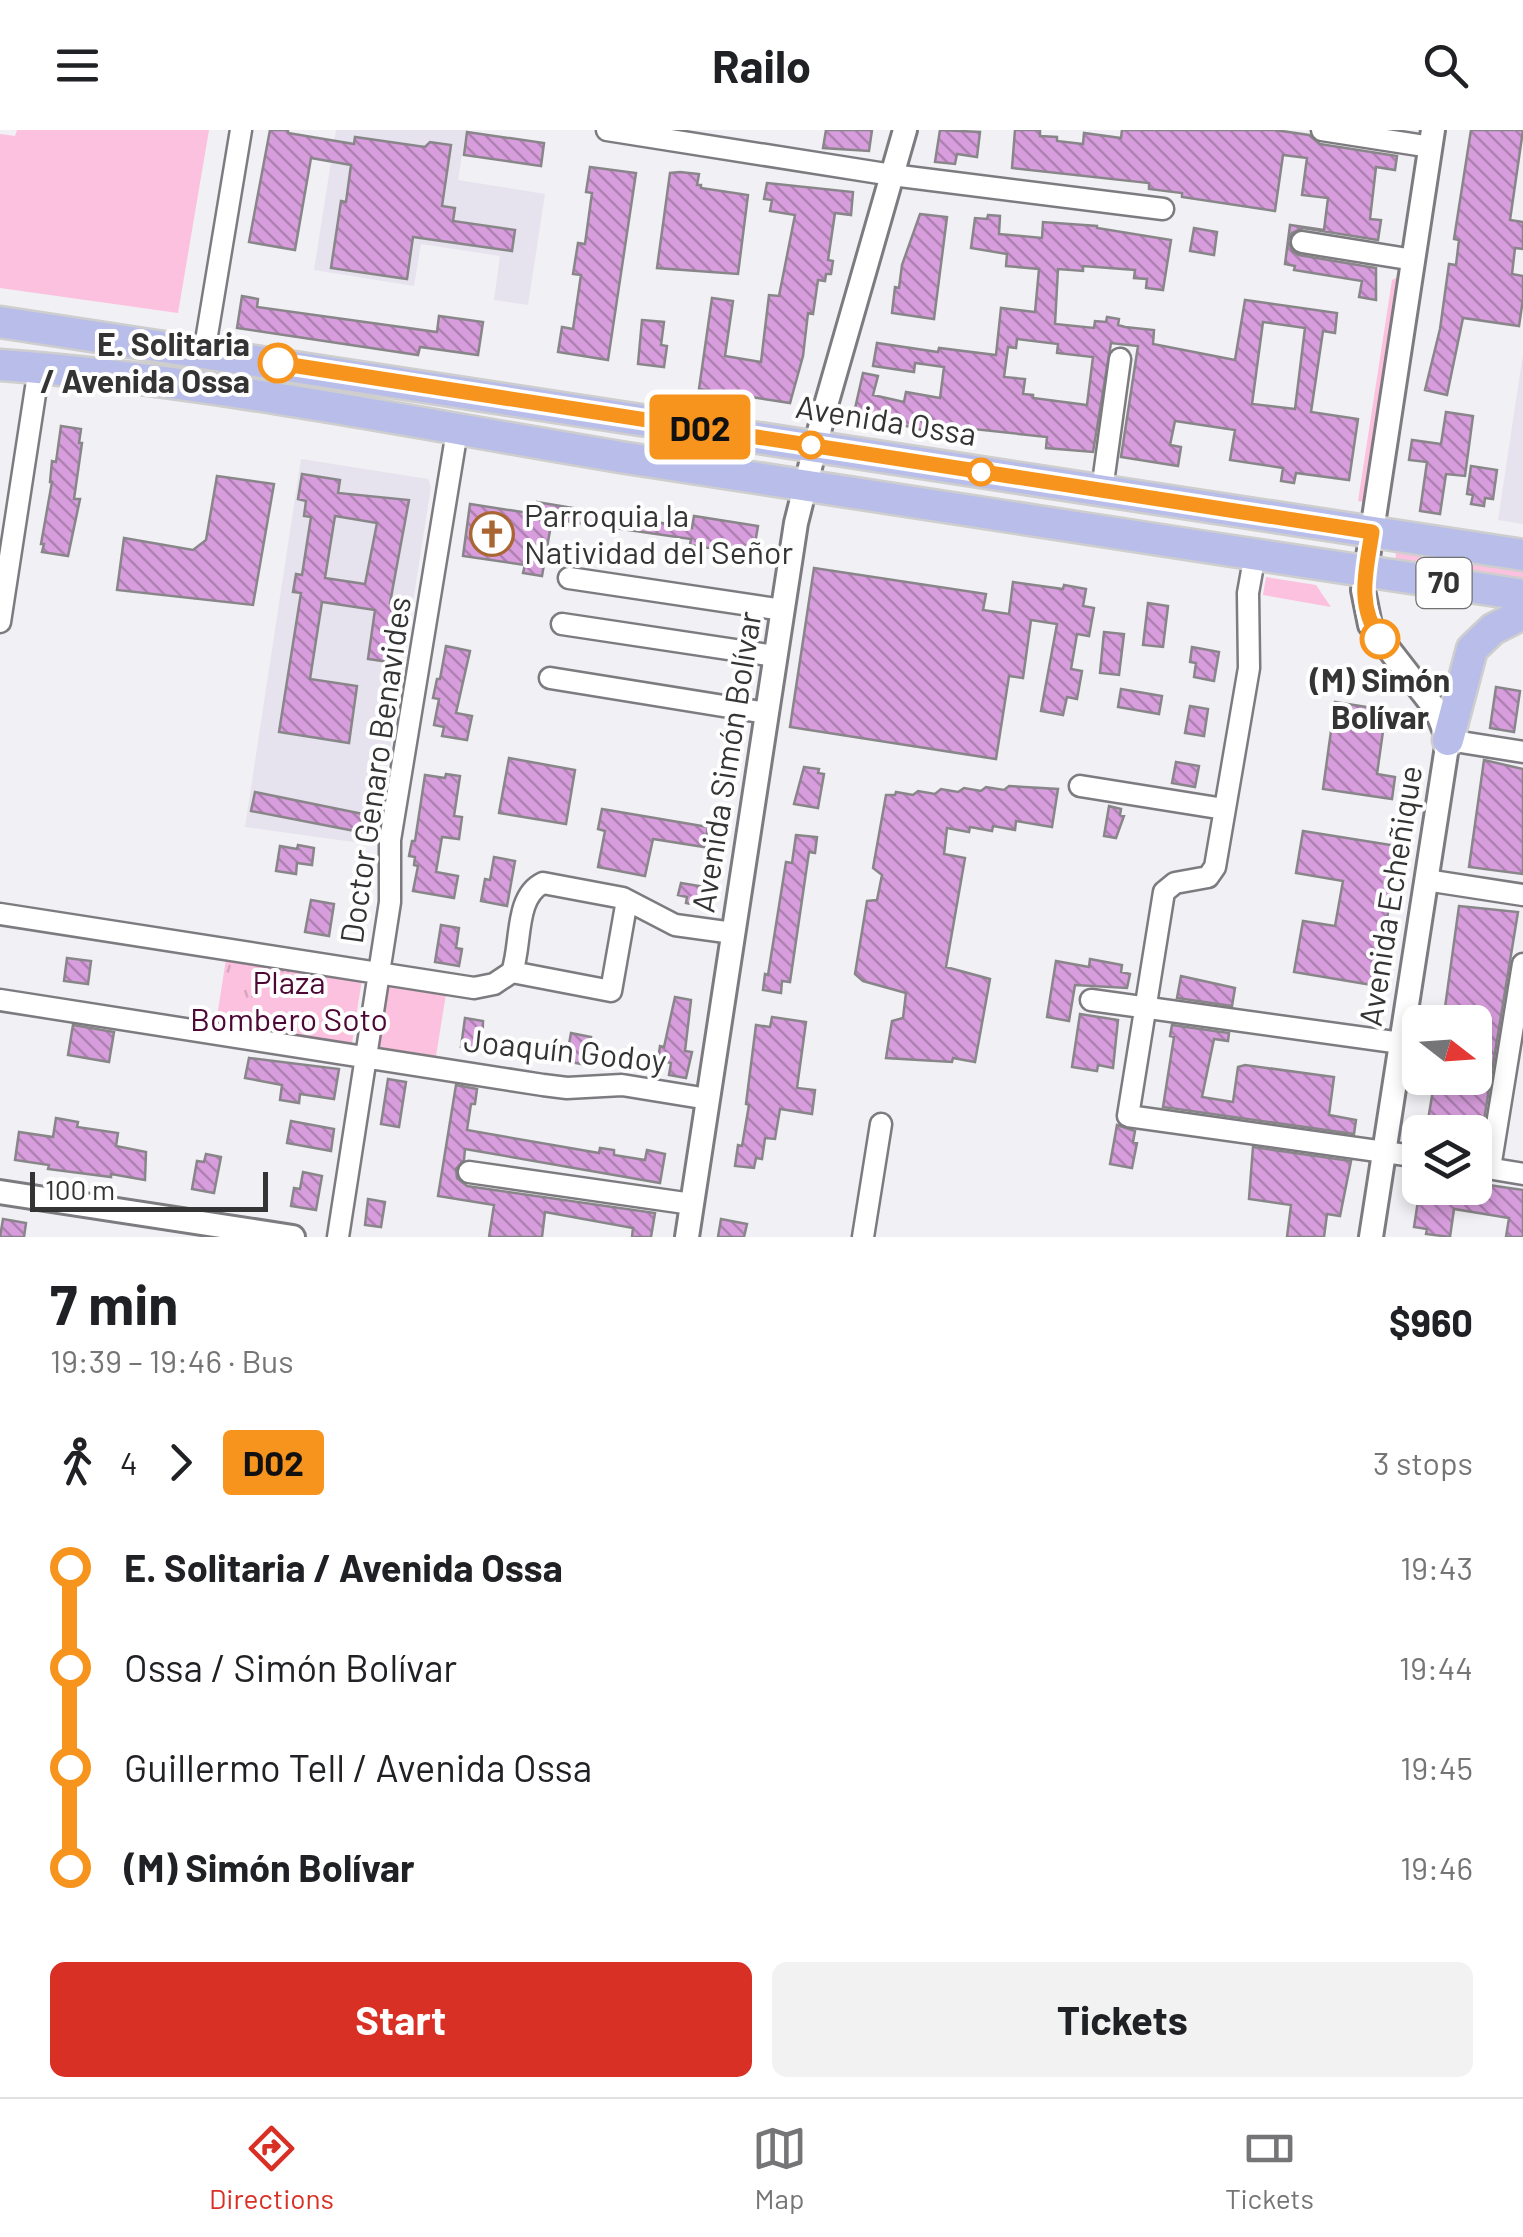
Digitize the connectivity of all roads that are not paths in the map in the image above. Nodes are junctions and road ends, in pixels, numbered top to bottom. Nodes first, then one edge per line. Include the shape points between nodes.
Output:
1 (241, 130) edge
2 (607, 130) edge
3 (905, 130) edge
4 (1322, 130) edge
5 (1432, 138) edge
6 (892, 174) junction
7 (1163, 210) dead end
8 (1302, 242) dead end
9 (1414, 260) junction
10 (0, 322) edge
11 (204, 352) junction
12 (1120, 359) dead end
13 (0, 365) edge
14 (38, 368) junction
15 (457, 431) junction
16 (816, 446) junction
17 (805, 486) junction
18 (1102, 490) junction
19 (1372, 532) junction
20 (1255, 554) junction
21 (1523, 555) edge
22 (1366, 571) junction
23 (569, 578) dead end
24 (1523, 594) edge
25 (782, 610) junction
26 (1523, 614) edge
27 (0, 622) edge
28 (562, 624) dead end
29 (775, 656) junction
30 (550, 678) dead end
31 (767, 713) junction
32 (1448, 740) junction
33 (1523, 752) edge
34 (1080, 786) dead end
35 (1224, 809) junction
36 (1426, 880) junction
37 (1523, 894) edge
38 (628, 900) junction
39 (0, 914) edge
40 (733, 933) junction
41 (1523, 964) edge
42 (512, 972) junction
43 (377, 974) junction
44 (0, 1000) edge
45 (1091, 1000) dead end
46 (1146, 1007) junction
47 (1401, 1043) junction
48 (365, 1056) junction
49 (1516, 1058) edge
50 (708, 1098) junction
51 (881, 1124) dead end
52 (1492, 1137) edge
53 (1384, 1151) junction
54 (1402, 1154) edge
55 (1492, 1169) edge
56 (470, 1172) dead end
57 (1523, 1174) edge
58 (0, 1192) edge
59 (692, 1204) junction
60 (292, 1237) edge
61 (338, 1237) edge
62 (687, 1237) edge
63 (863, 1237) edge
64 (1372, 1237) edge

1 - 11 street
2 - 6 street
3 - 6 street, Avenida Simón Bolívar
4 - 5 street, Avenida Echeñique
5 - 9 street, Avenida Echeñique
6 - 7 street
6 - 16 street, Avenida Simón Bolívar
8 - 9 street
9 - 19 street, Avenida Echeñique
10 - 11 main road, Avenida Ossa / 70
11 - 16 main road, Avenida Ossa / 70
12 - 18 street
13 - 14 main road, 70
14 - 15 main road, 70
14 - 27 street
15 - 17 main road, 70
15 - 43 street, Doctor Genaro Benavides via 390,840 390,902
16 - 17 street, Avenida Simón Bolívar
16 - 18 main road, Avenida Ossa / 70
17 - 20 main road, 70
17 - 25 street, Avenida Simón Bolívar
18 - 19 main road, Avenida Ossa / 70
19 - 21 main road, Avenida Ossa / 70
19 - 22 street, Avenida Echeñique
20 - 22 main road, 70
20 - 35 street via 1248,668
22 - 24 main road, 70
22 - 32 street, Avenida Echeñique via 1370,625 1437,711
23 - 25 street
25 - 29 street, Avenida Simón Bolívar
26 - 32 main road via 1472,649
28 - 29 street
29 - 31 street, Avenida Simón Bolívar
30 - 31 street
31 - 40 street, Avenida Simón Bolívar
32 - 33 street
32 - 36 street, Avenida Echeñique
34 - 35 street
35 - 46 street via 1214,870 1174,882 1164,892
36 - 37 street
36 - 47 street, Avenida Echeñique
38 - 40 street via 676,924
38 - 42 street via 536,886 524,905
38 - 42 street via 611,991
39 - 43 street
40 - 50 street, Avenida Simón Bolívar
41 - 49 street
42 - 43 street via 474,988
43 - 48 street, Doctor Genaro Benavides
44 - 48 street, Joaquín Godoy
45 - 46 street
46 - 47 street
46 - 53 street via 1128,1116
47 - 53 street, Avenida Echeñique
48 - 50 street, Joaquín Godoy via 567,1088 622,1085
48 - 61 street, Doctor Genaro Benavides
49 - 52 street
50 - 59 street, Avenida Simón Bolívar
51 - 63 street
53 - 54 street
53 - 64 street, Avenida Echeñique
55 - 57 street
56 - 59 street
58 - 60 street
59 - 62 street, Avenida Simón Bolívar

